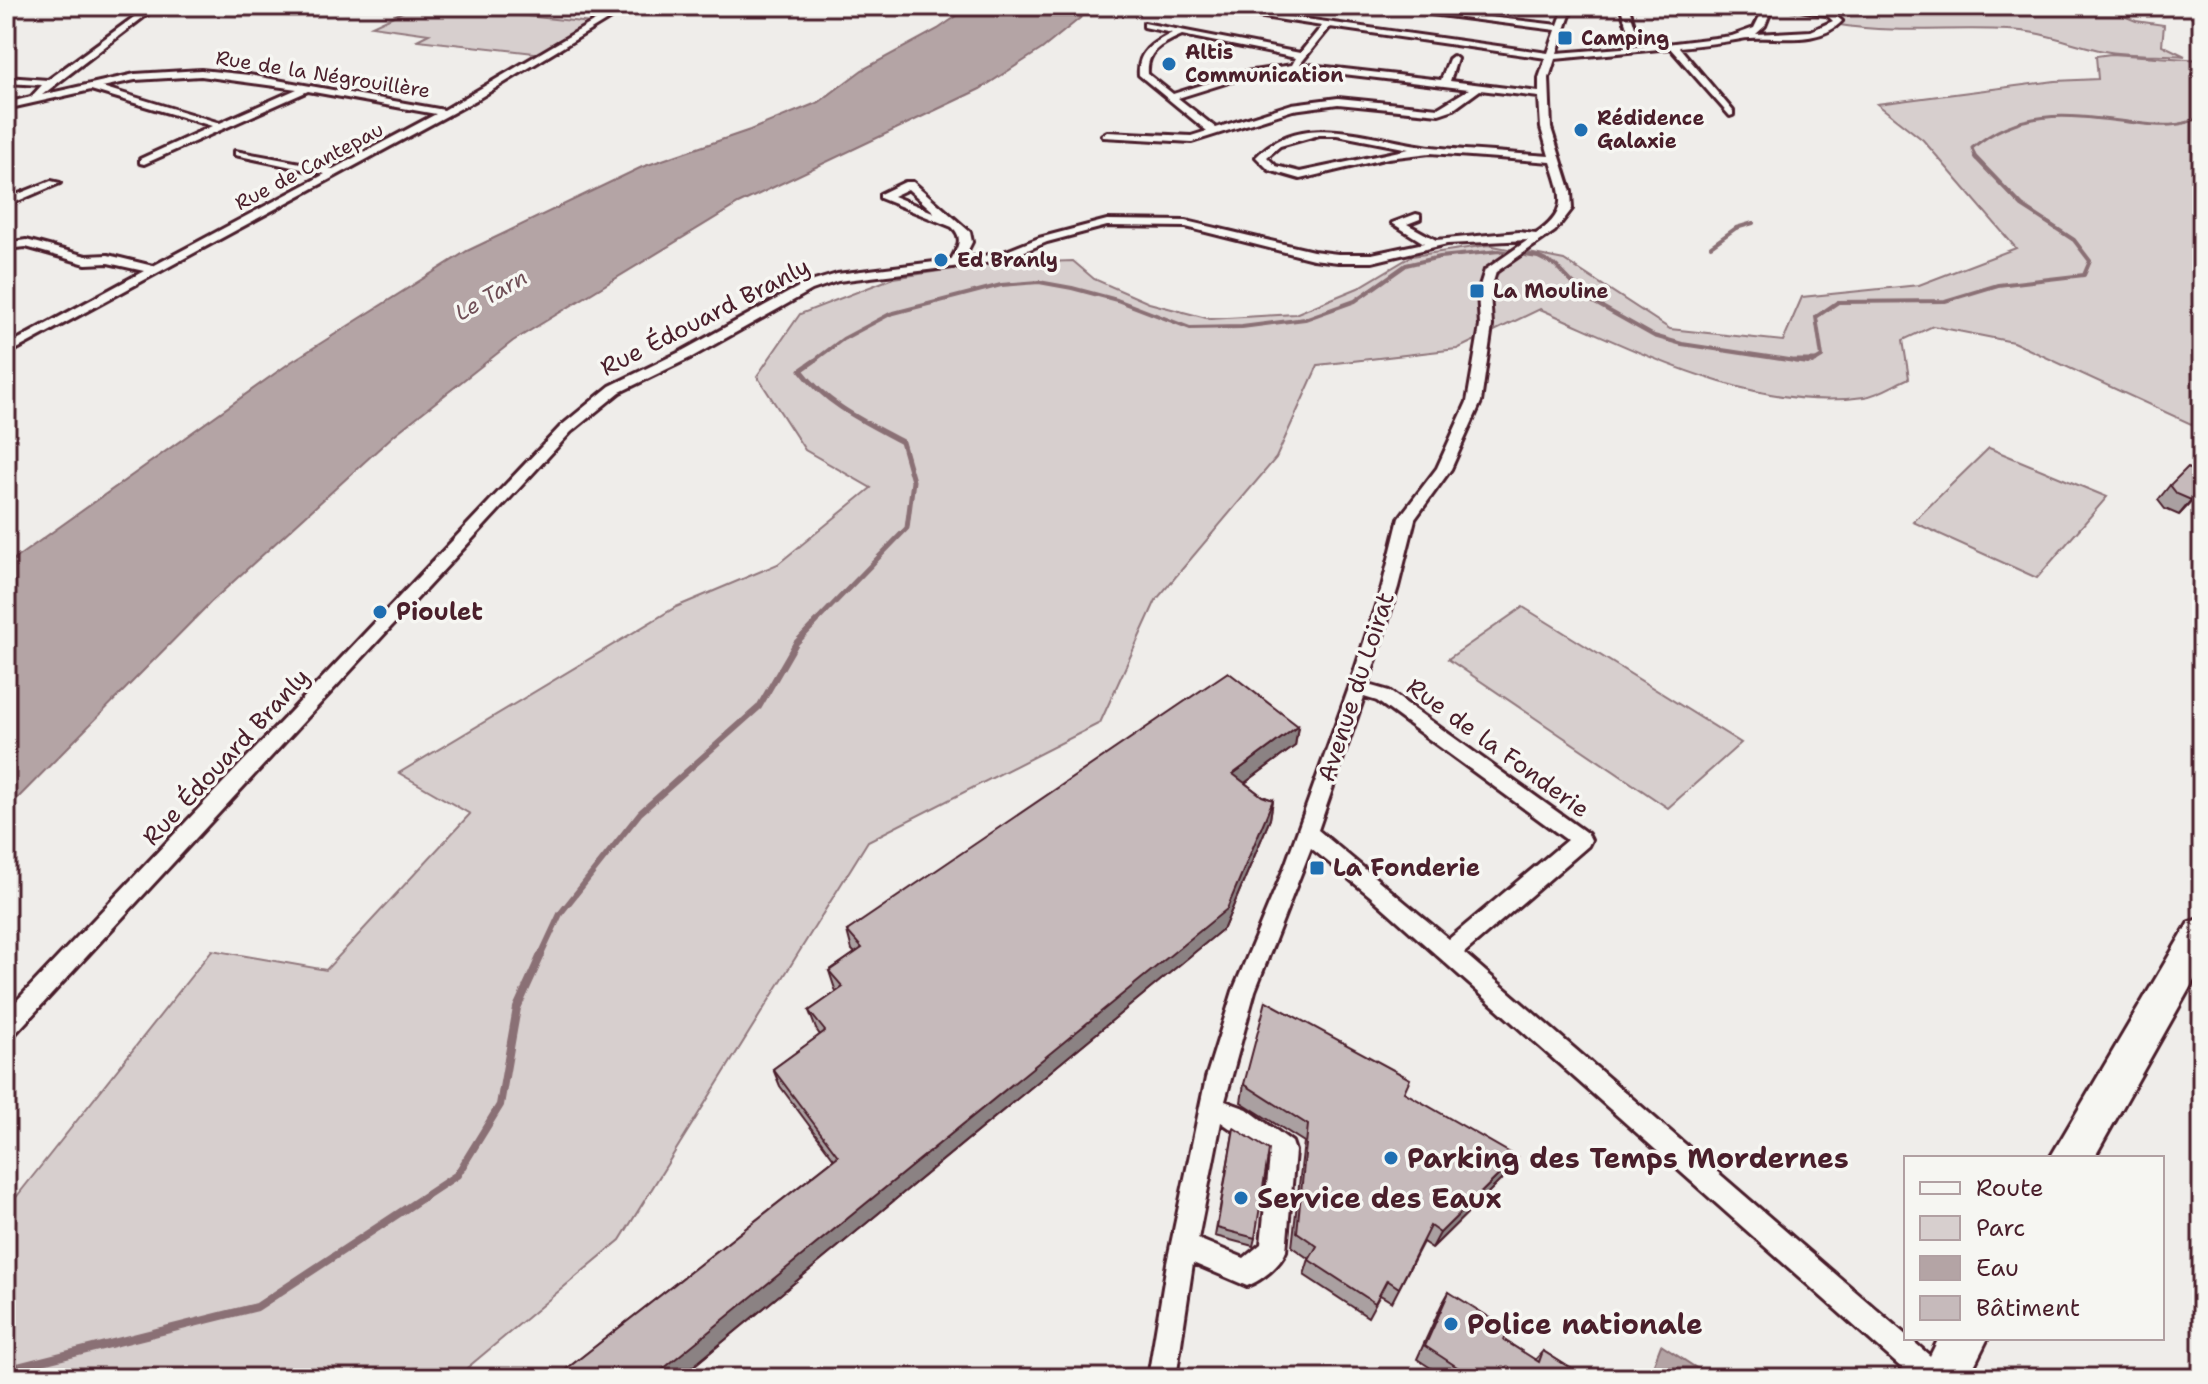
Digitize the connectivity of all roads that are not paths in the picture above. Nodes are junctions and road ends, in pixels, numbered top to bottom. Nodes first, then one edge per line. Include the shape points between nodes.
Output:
1 (154, 6) edge
2 (626, 6) edge
3 (1196, 6) edge
4 (1569, 6) edge
5 (1769, 6) edge
6 (1783, 6) edge
7 (1388, 8) dead end
8 (1625, 8) dead end
9 (1548, 15) dead end
10 (1563, 23) junction
11 (1147, 25) dead end
12 (1328, 25) junction
13 (1180, 32) junction
14 (1740, 37) junction
15 (1672, 45) junction
16 (1656, 47) junction
17 (1300, 56) junction
18 (1551, 56) junction
19 (1453, 59) dead end
20 (1294, 67) junction
21 (6, 80) edge
22 (50, 83) junction
23 (1445, 83) junction
24 (90, 86) junction
25 (1478, 87) junction
26 (308, 88) junction
27 (1544, 95) junction
28 (1172, 97) junction
29 (33, 98) junction
30 (6, 106) edge
31 (446, 113) junction
32 (1730, 113) dead end
33 (221, 126) junction
34 (1216, 133) junction
35 (1107, 135) dead end
36 (1430, 150) junction
37 (239, 153) dead end
38 (1554, 159) junction
39 (144, 161) dead end
40 (335, 173) junction
41 (55, 183) dead end
42 (6, 203) edge
43 (1416, 217) dead end
44 (956, 225) junction
45 (1540, 238) junction
46 (1434, 244) junction
47 (6, 246) edge
48 (955, 264) junction
49 (154, 270) junction
50 (6, 351) edge
51 (1358, 688) junction
52 (1307, 833) junction
53 (2202, 933) edge
54 (1448, 953) junction
55 (6, 1028) edge
56 (1212, 1107) junction
57 (2072, 1156) edge
58 (1184, 1246) junction
59 (1964, 1340) edge
60 (1162, 1378) edge
61 (1934, 1378) edge
62 (1942, 1378) edge

1 - 22 street
2 - 31 street, Rue de Cantepau
3 - 12 street
4 - 10 street
5 - 14 street via 1762,27
6 - 14 street via 1830,13 1838,21 1829,30
7 - 10 street
8 - 16 street via 1632,32
9 - 10 street
10 - 18 street
11 - 13 street
12 - 17 street
12 - 18 street
13 - 17 street
13 - 28 street via 1143,55 1141,62 1144,75
14 - 15 street
15 - 16 street
15 - 32 street
16 - 18 street
17 - 20 street
18 - 27 street
19 - 23 street
20 - 23 street
20 - 28 street via 1260,69
21 - 22 street
22 - 29 street
23 - 25 street
24 - 26 street, Rue de la Négrouillère via 201,73
24 - 29 street, Rue de la Négrouillère
24 - 33 street
25 - 27 street
25 - 34 street via 1439,111 1316,103
26 - 31 street, Rue de la Négrouillère
26 - 33 street
27 - 38 street
28 - 34 street
29 - 30 street, Rue de la Négrouillère
31 - 40 street, Rue de Cantepau
33 - 39 street
34 - 35 street via 1192,139
36 - 36 street via 1357,134 1319,132 1276,144 1261,157 1271,168 1313,175 1369,158
36 - 38 street
37 - 40 street
38 - 45 street via 1566,192 1565,212
40 - 49 street, Rue de Cantepau
41 - 42 street
43 - 46 street via 1398,223
44 - 44 street via 909,184 884,196 898,202
44 - 48 street via 966,242
45 - 46 street, Rue Édouard Branly via 1507,235
45 - 51 street, Avenue du Loirat via 1491,270 1484,292 1486,326 1474,402 1444,469 1407,518
46 - 48 street, Rue Édouard Branly via 1372,258 1338,258 1186,224 1141,221 1107,223 1001,257
47 - 49 street via 26,243 86,260 108,259
48 - 55 street, Rue Édouard Branly via 837,278 808,287 598,400
49 - 50 street, Rue de Cantepau
51 - 52 street, Avenue du Loirat
51 - 54 street, Rue de la Fonderie via 1383,696 1581,840
52 - 54 street
52 - 56 street, Avenue du Loirat via 1244,991
53 - 57 main road
54 - 61 street
56 - 58 street, Avenue du Loirat
56 - 58 street via 1238,1117 1283,1151 1273,1251 1247,1273
58 - 60 street, Avenue du Loirat
59 - 62 main road

